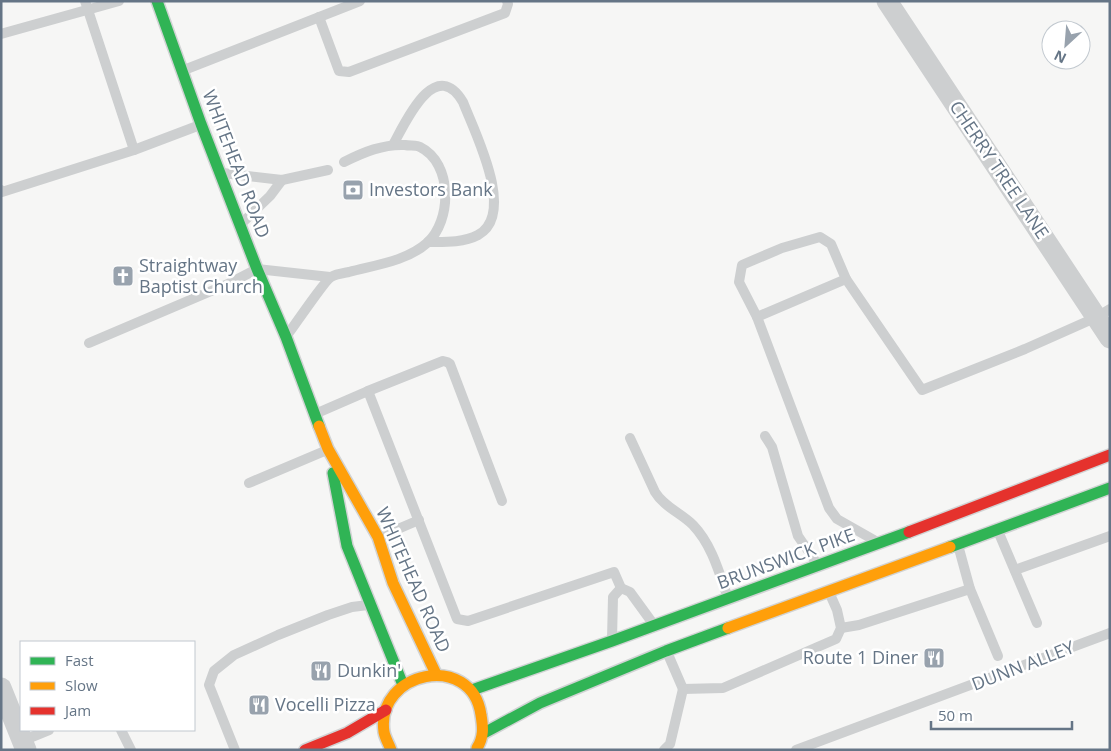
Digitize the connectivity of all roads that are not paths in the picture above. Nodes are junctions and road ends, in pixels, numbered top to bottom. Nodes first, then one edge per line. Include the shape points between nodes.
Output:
1 (119, 1) edge
2 (156, 1) edge
3 (360, 1) edge
4 (507, 1) edge
5 (887, 1) edge
6 (87, 6) edge
7 (319, 17) junction
8 (1, 34) edge
9 (182, 70) junction
10 (201, 124) junction
11 (392, 145) junction
12 (134, 150) junction
13 (344, 162) dead end
14 (328, 170) dead end
15 (220, 172) junction
16 (282, 180) junction
17 (1, 190) edge
18 (240, 224) junction
19 (428, 242) junction
20 (257, 269) junction
21 (330, 277) junction
22 (846, 279) junction
23 (1103, 313) edge
24 (757, 317) junction
25 (286, 337) junction
26 (1110, 338) edge
27 (89, 344) dead end
28 (368, 391) junction
29 (314, 414) junction
30 (765, 436) dead end
31 (630, 438) dead end
32 (328, 449) junction
33 (1110, 455) edge
34 (249, 483) dead end
35 (1110, 488) edge
36 (502, 501) dead end
37 (419, 520) junction
38 (998, 529) junction
39 (1110, 536) edge
40 (378, 537) junction
41 (879, 543) junction
42 (958, 544) junction
43 (819, 566) junction
44 (1014, 570) junction
45 (621, 588) junction
46 (970, 589) junction
47 (829, 591) junction
48 (728, 599) junction
49 (372, 605) junction
50 (1037, 623) dead end
51 (654, 626) junction
52 (841, 628) junction
53 (1110, 633) edge
54 (612, 641) junction
55 (666, 651) junction
56 (998, 656) dead end
57 (436, 674) junction
58 (403, 685) junction
59 (1, 688) edge
60 (472, 690) junction
61 (683, 690) junction
62 (386, 710) junction
63 (47, 731) edge
64 (122, 731) edge
65 (484, 733) junction
66 (24, 745) edge
67 (131, 750) edge
68 (235, 750) edge
69 (305, 750) edge
70 (391, 750) edge
71 (476, 750) edge
72 (664, 750) edge
73 (796, 750) edge

1 - 6 lane
2 - 9 main road, WHITEHEAD ROAD
3 - 7 lane
4 - 7 lane via 505,13 349,72 339,71
5 - 23 street, CHERRY TREE LANE
6 - 8 lane
6 - 12 lane
7 - 9 lane
9 - 10 main road, WHITEHEAD ROAD
10 - 12 lane
10 - 15 main road, WHITEHEAD ROAD
11 - 13 lane
11 - 19 lane via 420,146 435,160 443,179 444,215
11 - 19 lane via 419,99 427,92 440,86 451,88 459,95 490,172 495,195 492,218 476,236 456,242
12 - 17 lane
14 - 16 lane
15 - 16 lane
15 - 18 main road, WHITEHEAD ROAD
16 - 18 lane
18 - 20 main road, WHITEHEAD ROAD
19 - 21 lane via 413,254
20 - 21 lane
20 - 25 main road, WHITEHEAD ROAD
20 - 27 lane
21 - 25 lane
22 - 23 lane via 922,390 1026,349
22 - 24 lane
22 - 24 lane via 832,244 820,237 742,265 739,282
23 - 26 street, CHERRY TREE LANE
24 - 41 lane via 830,508 847,526
25 - 29 main road, WHITEHEAD ROAD
28 - 29 lane
28 - 36 lane via 443,361 450,364
28 - 37 lane
29 - 32 main road, WHITEHEAD ROAD
30 - 43 lane via 772,447 798,536
31 - 48 lane via 660,500 692,524 703,537 713,555
32 - 34 lane
32 - 40 main road, WHITEHEAD ROAD
32 - 49 main road, WHITEHEAD ROAD via 347,546
33 - 41 main road, BRUNSWICK PIKE
35 - 38 main road
37 - 40 lane
37 - 45 lane via 457,620 468,621 614,572
38 - 42 main road
38 - 44 lane
39 - 44 lane
40 - 57 main road, WHITEHEAD ROAD via 393,583
41 - 43 main road, BRUNSWICK PIKE
42 - 46 lane
42 - 47 main road
43 - 47 street
43 - 48 main road, BRUNSWICK PIKE
44 - 50 lane
45 - 51 lane via 630,592
45 - 54 lane via 613,597
46 - 52 lane
46 - 56 lane
47 - 52 lane
47 - 55 main road
48 - 51 main road, BRUNSWICK PIKE
49 - 58 main road, WHITEHEAD ROAD
49 - 68 lane via 352,607 278,635 234,655 214,671 210,690
51 - 54 main road, BRUNSWICK PIKE
52 - 61 lane via 836,639 723,688
53 - 73 lane, DUNN ALLEY
54 - 60 main road, BRUNSWICK PIKE
55 - 61 lane
55 - 65 main road via 540,703
57 - 58 main road via 418,676
57 - 60 main road via 456,678
58 - 62 main road
59 - 66 street
60 - 65 main road via 480,704
61 - 72 lane via 670,744
62 - 69 main road
62 - 70 main road via 384,735
63 - 66 lane
64 - 67 lane
65 - 71 main road

